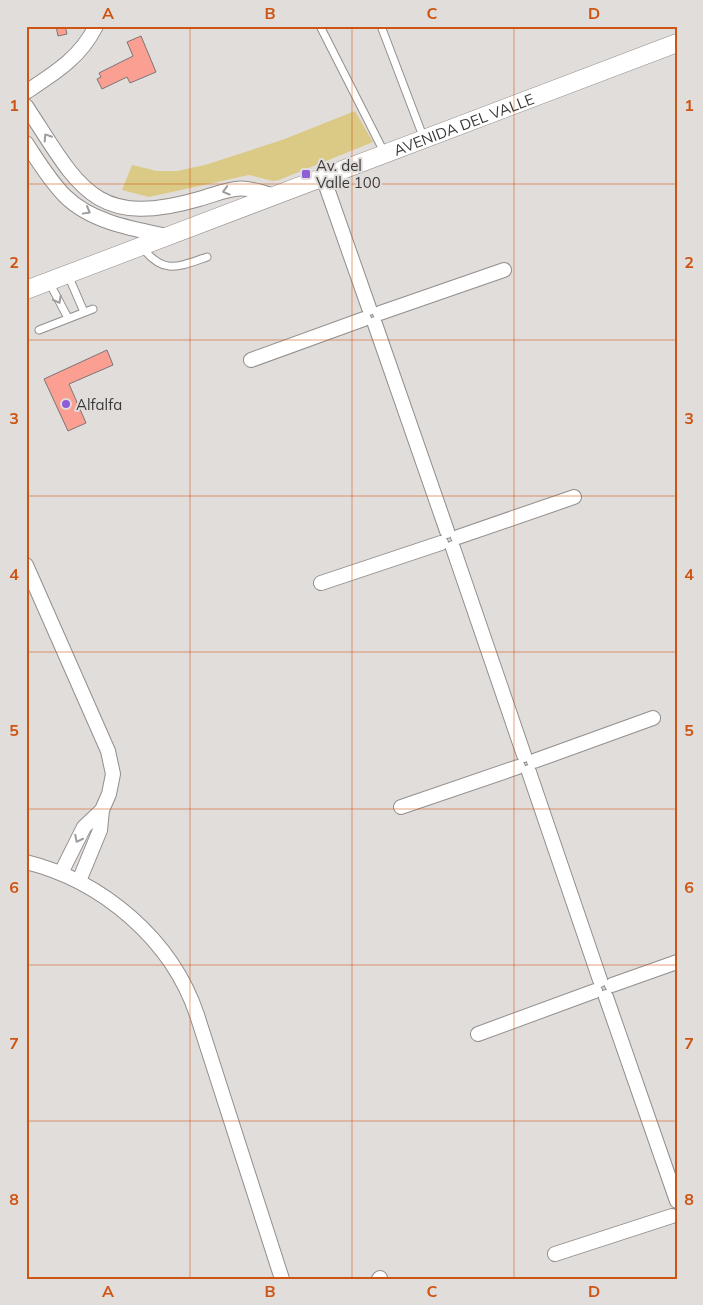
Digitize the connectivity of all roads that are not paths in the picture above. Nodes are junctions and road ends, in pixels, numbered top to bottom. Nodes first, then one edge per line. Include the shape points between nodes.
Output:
1 (96, 26) edge
2 (320, 26) edge
3 (381, 26) edge
4 (677, 43) edge
5 (26, 92) edge
6 (26, 106) edge
7 (424, 139) junction
8 (26, 143) edge
9 (385, 154) junction
10 (323, 177) junction
11 (273, 196) junction
12 (167, 236) junction
13 (142, 246) junction
14 (207, 257) dead end
15 (504, 270) dead end
16 (68, 275) junction
17 (49, 282) junction
18 (26, 290) edge
19 (93, 309) dead end
20 (84, 312) junction
21 (372, 316) junction
22 (68, 318) junction
23 (39, 330) dead end
24 (251, 360) dead end
25 (574, 497) dead end
26 (450, 540) junction
27 (26, 564) edge
28 (321, 583) dead end
29 (653, 718) dead end
30 (526, 764) junction
31 (401, 807) dead end
32 (102, 810) junction
33 (26, 862) edge
34 (61, 873) junction
35 (79, 881) junction
36 (677, 962) edge
37 (603, 988) junction
38 (478, 1034) dead end
39 (677, 1201) edge
40 (675, 1214) edge
41 (555, 1254) dead end
42 (282, 1279) edge

1 - 5 street via 72,61
2 - 9 lane
3 - 7 lane
4 - 7 street, AVENIDA DEL VALLE
11 -> 6 street via 244,187 162,208 134,210 108,204 90,194 74,177
7 - 9 street, AVENIDA DEL VALLE
8 -> 12 street via 75,205 112,223
9 - 10 street, AVENIDA DEL VALLE
10 - 11 street, AVENIDA DEL VALLE
10 - 21 street
11 - 12 street, AVENIDA DEL VALLE
12 - 13 street, AVENIDA DEL VALLE
13 - 14 lane via 153,261 168,266 180,266
13 - 16 street, AVENIDA DEL VALLE
15 - 21 street
16 - 17 street, AVENIDA DEL VALLE
16 - 20 lane
17 - 18 street, AVENIDA DEL VALLE
17 -> 22 lane
19 - 20 lane
20 - 22 lane
21 - 24 street
21 - 26 street
22 - 23 lane
25 - 26 street
26 - 28 street
26 - 30 street
27 - 32 street via 111,758 112,781
29 - 30 street
30 - 31 street
30 - 37 street
32 -> 34 street via 84,827
32 - 35 street via 100,830
33 - 34 street
34 - 35 street
35 - 42 street via 136,922 182,978
36 - 37 street
37 - 38 street
37 - 39 street
40 - 41 street

